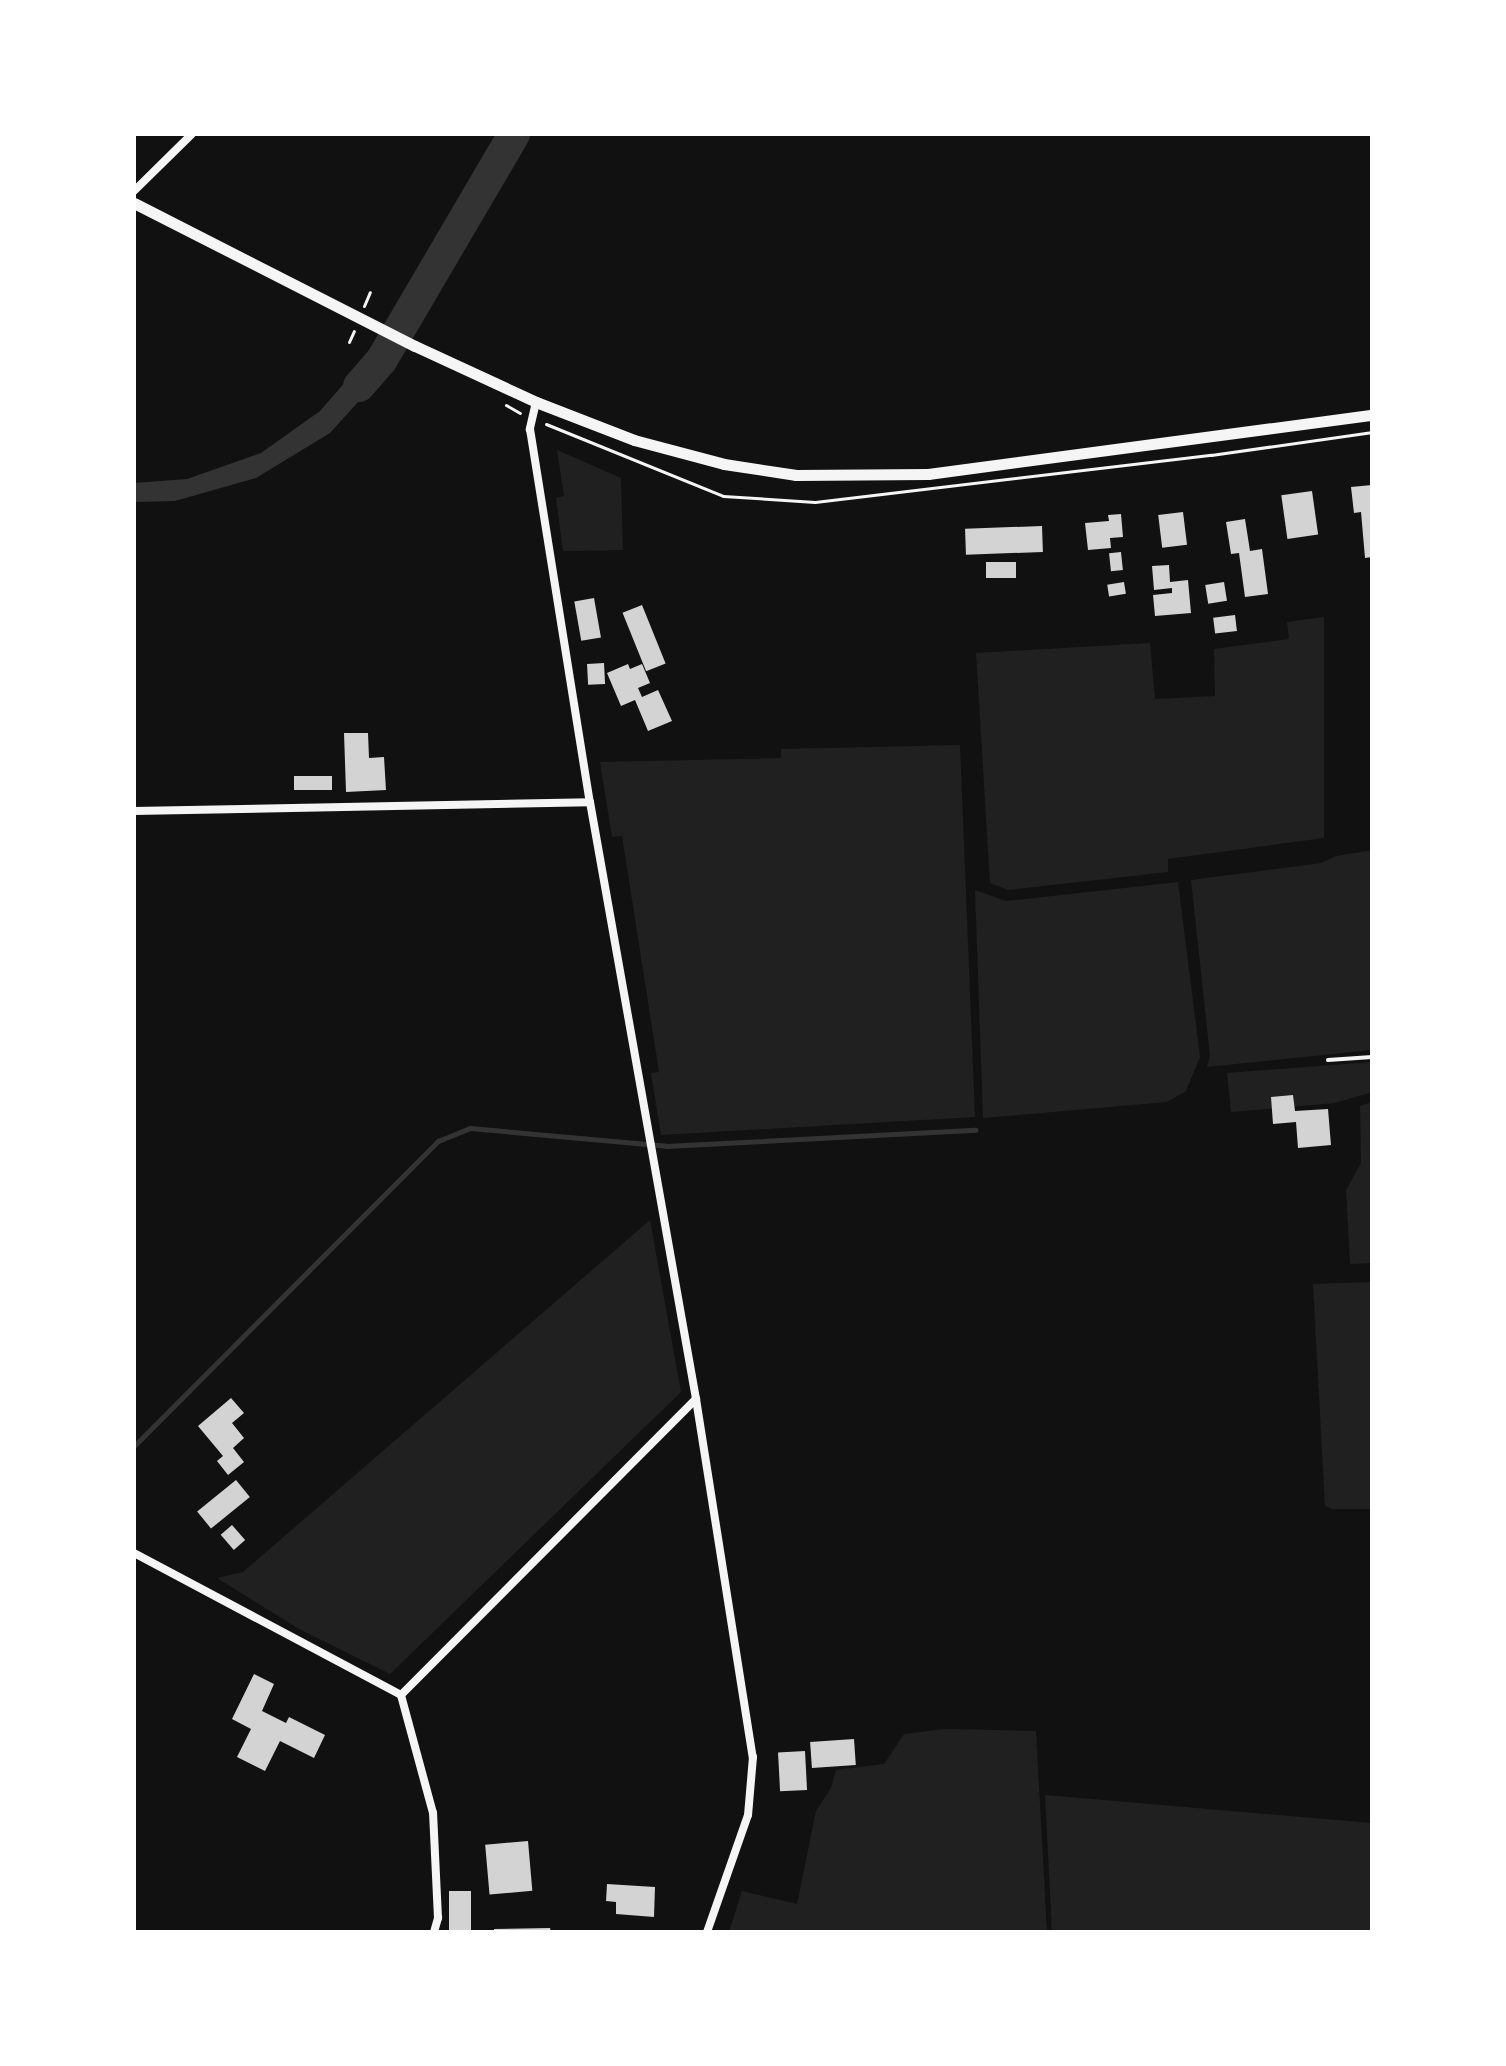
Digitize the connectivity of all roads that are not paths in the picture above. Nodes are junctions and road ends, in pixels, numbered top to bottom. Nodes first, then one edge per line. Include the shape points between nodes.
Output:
1 (192, 134) edge
2 (134, 191) edge
3 (134, 203) edge
4 (536, 402) junction
5 (1372, 415) edge
6 (590, 802) junction
7 (134, 811) edge
8 (1372, 1057) edge
9 (1328, 1060) dead end
10 (696, 1399) junction
11 (134, 1553) edge
12 (401, 1695) junction
13 (434, 1932) edge
14 (707, 1932) edge

1 - 2 street
3 - 4 street
4 - 5 street via 681,454 796,475 928,474
4 - 6 street via 530,417
6 - 7 street
6 - 10 street
8 - 9 lane
10 - 12 street
10 - 14 street via 753,1757 748,1815
11 - 12 street
12 - 13 street via 433,1813 438,1918

